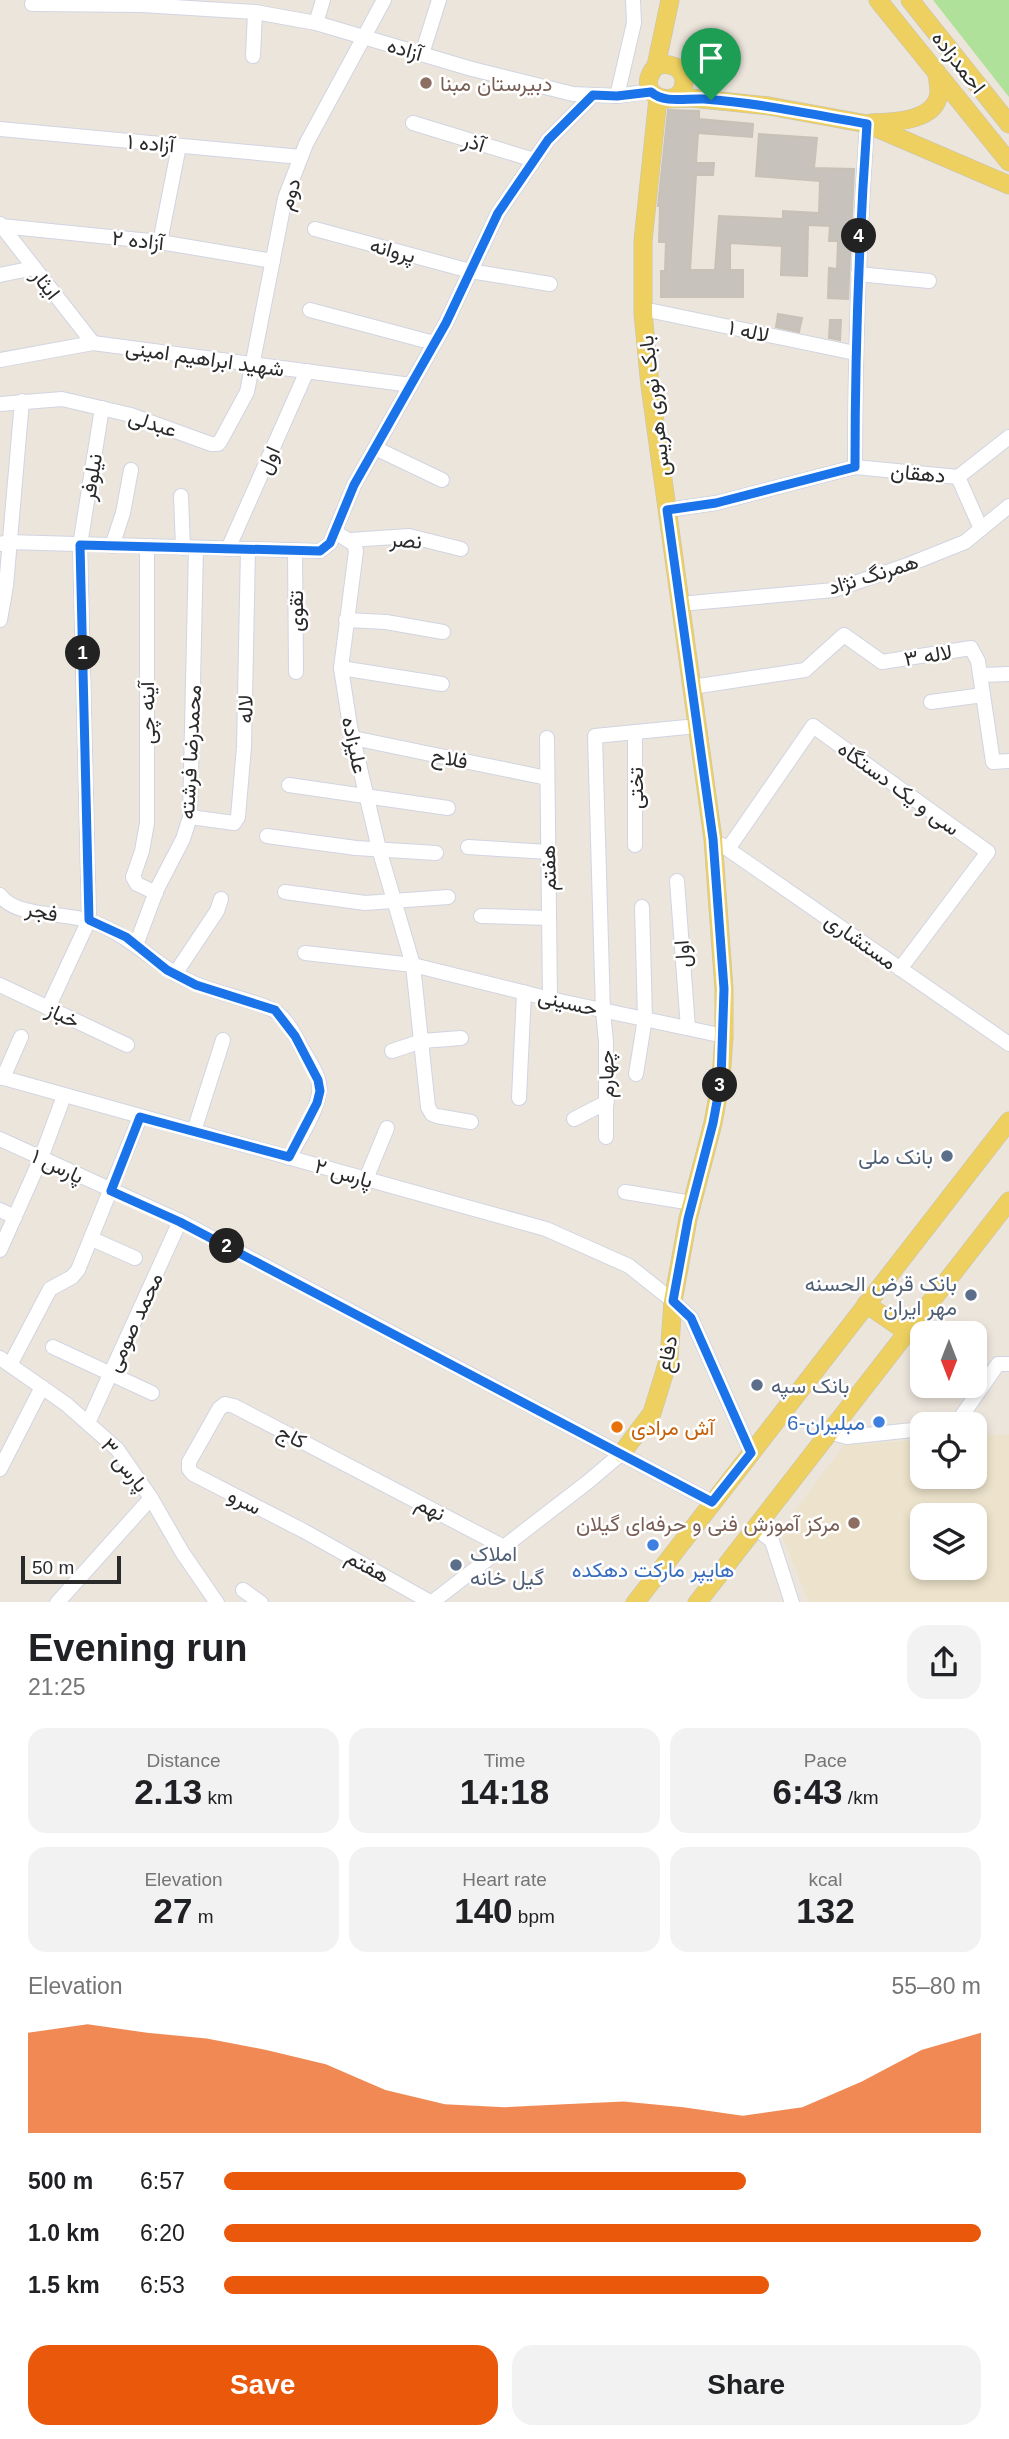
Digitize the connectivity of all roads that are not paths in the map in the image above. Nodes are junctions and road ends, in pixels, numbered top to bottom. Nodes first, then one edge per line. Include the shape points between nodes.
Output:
1 (323, 0) edge
2 (384, 0) edge
3 (439, 0) edge
4 (633, 0) edge
5 (670, 0) edge
6 (878, 0) edge
7 (910, 0) edge
8 (142, 3) edge
9 (32, 4) dead end
10 (256, 12) junction
11 (316, 23) junction
12 (664, 27) junction
13 (364, 38) junction
14 (422, 54) junction
15 (253, 56) dead end
16 (656, 66) junction
17 (937, 75) junction
18 (682, 76) junction
19 (593, 95) junction
20 (617, 96) junction
21 (659, 96) junction
22 (711, 100) junction
23 (413, 123) dead end
24 (867, 124) junction
25 (1009, 124) edge
26 (0, 129) edge
27 (178, 146) junction
28 (301, 157) junction
29 (534, 160) junction
30 (1009, 162) edge
31 (1009, 185) edge
32 (1, 225) edge
33 (315, 229) dead end
34 (160, 242) junction
35 (273, 261) junction
36 (34, 268) junction
37 (470, 271) junction
38 (858, 274) junction
39 (0, 275) edge
40 (929, 281) dead end
41 (550, 285) dead end
42 (643, 309) junction
43 (310, 310) dead end
44 (93, 343) junction
45 (434, 343) junction
46 (855, 353) junction
47 (0, 360) edge
48 (254, 364) junction
49 (307, 371) junction
50 (411, 385) junction
51 (22, 401) junction
52 (0, 404) edge
53 (102, 408) junction
54 (1009, 437) edge
55 (375, 448) junction
56 (855, 467) junction
57 (131, 470) dead end
58 (958, 477) junction
59 (442, 480) dead end
60 (181, 496) dead end
61 (1009, 506) edge
62 (667, 510) junction
63 (981, 529) junction
64 (332, 537) junction
65 (350, 540) junction
66 (4, 543) edge
67 (80, 545) junction
68 (112, 546) junction
69 (146, 547) junction
70 (189, 548) junction
71 (228, 549) junction
72 (461, 549) dead end
73 (248, 550) junction
74 (295, 550) junction
75 (680, 604) junction
76 (0, 620) edge
77 (346, 620) junction
78 (443, 632) dead end
79 (341, 668) junction
80 (296, 672) dead end
81 (1009, 674) edge
82 (981, 676) junction
83 (442, 684) dead end
84 (692, 687) junction
85 (984, 695) junction
86 (930, 702) dead end
87 (697, 726) junction
88 (635, 732) junction
89 (353, 738) junction
90 (547, 738) dead end
91 (1009, 761) edge
92 (547, 778) junction
93 (289, 785) dead end
94 (366, 796) junction
95 (448, 808) dead end
96 (191, 817) junction
97 (267, 836) dead end
98 (720, 844) junction
99 (635, 845) dead end
100 (468, 847) dead end
101 (379, 849) junction
102 (548, 852) junction
103 (436, 853) dead end
104 (677, 881) dead end
105 (285, 892) dead end
106 (156, 893) junction
107 (0, 895) edge
108 (448, 897) dead end
109 (221, 898) dead end
110 (394, 902) junction
111 (642, 907) dead end
112 (481, 916) dead end
113 (549, 918) junction
114 (89, 920) junction
115 (136, 945) junction
116 (305, 953) dead end
117 (412, 965) junction
118 (900, 968) junction
119 (175, 974) junction
120 (0, 985) edge
121 (524, 992) junction
122 (550, 999) junction
123 (417, 1003) dead end
124 (48, 1008) junction
125 (603, 1011) junction
126 (645, 1018) junction
127 (688, 1028) junction
128 (724, 1036) junction
129 (21, 1037) dead end
130 (461, 1038) dead end
131 (223, 1040) dead end
132 (422, 1041) junction
133 (1009, 1044) edge
134 (127, 1045) dead end
135 (392, 1051) dead end
136 (636, 1074) dead end
137 (2, 1077) edge
138 (64, 1096) junction
139 (519, 1098) dead end
140 (607, 1102) junction
141 (140, 1117) junction
142 (574, 1119) dead end
143 (1009, 1121) edge
144 (471, 1122) dead end
145 (387, 1128) dead end
146 (194, 1131) junction
147 (606, 1137) dead end
148 (0, 1139) edge
149 (289, 1157) junction
150 (41, 1158) junction
151 (366, 1179) junction
152 (111, 1191) junction
153 (625, 1192) dead end
154 (1009, 1201) edge
155 (692, 1203) junction
156 (0, 1210) edge
157 (15, 1217) junction
158 (180, 1222) junction
159 (92, 1239) junction
160 (0, 1250) edge
161 (135, 1258) dead end
162 (673, 1301) junction
163 (866, 1304) junction
164 (907, 1332) junction
165 (53, 1347) dead end
166 (5, 1362) edge
167 (1009, 1364) edge
168 (110, 1374) junction
169 (42, 1387) junction
170 (152, 1393) dead end
171 (964, 1412) edge
172 (88, 1423) junction
173 (910, 1430) edge
174 (829, 1432) junction
175 (622, 1453) junction
176 (751, 1453) junction
177 (0, 1469) edge
178 (188, 1469) joint
179 (359, 1470) joint
180 (152, 1498) junction
181 (712, 1502) junction
182 (755, 1527) junction
183 (304, 1531) joint
184 (504, 1547) junction
185 (243, 1590) dead end
186 (57, 1602) edge
187 (217, 1602) edge
188 (261, 1602) edge
189 (432, 1602) edge
190 (635, 1602) edge
191 (696, 1602) edge
192 (792, 1602) edge

1 - 11 street
2 - 13 street, دوم
3 - 14 street
4 - 20 street via 634,23
5 - 12 main road
6 - 17 main road, احمدزاده
7 - 25 main road, احمدزاده
8 - 9 street, آزاده
8 - 10 street, آزاده
10 - 11 street, آزاده
10 - 15 street
11 - 13 street, آزاده
12 - 16 main road
12 - 18 main road
13 - 14 street, آزاده
13 - 28 street, دوم
14 - 19 street, آزاده via 573,94
16 - 18 main road via 674,65
16 - 21 main road via 648,83
17 - 24 main road, احمدزاده via 939,96 929,110 912,119
17 - 30 main road, احمدزاده
18 - 21 main road via 682,89 676,96
18 - 22 main road
19 - 20 street, آزاده
19 - 29 street
20 - 21 street, آزاده
21 - 22 main road, احمدزاده
21 - 42 main road, بابک نوری هریس via 643,241
22 - 24 main road, احمدزاده
23 - 29 street, آذر
24 - 31 main road, احمدزاده
24 - 38 street
26 - 27 street, آزاده ۱
27 - 28 street, آزاده ۱
27 - 34 street
28 - 35 street, دوم via 285,198
29 - 37 street via 498,213
32 - 34 street, آزاده ۲
32 - 36 street, ایثار
33 - 37 street, پروانه
34 - 35 street, آزاده ۲
35 - 48 street, دوم
36 - 39 street
36 - 44 street, ایثار
37 - 41 street, پروانه
37 - 45 street
38 - 40 street
38 - 46 street
42 - 46 street, لاله ۱
42 - 62 main road, بابک نوری هریس
43 - 45 street
44 - 47 street, شهید ابراهیم امینی
44 - 48 street, شهید ابراهیم امینی
45 - 50 street
46 - 56 street
48 - 49 street, شهید ابراهیم امینی
48 - 53 street, عبدلی via 247,392 218,444
49 - 50 street, شهید ابراهیم امینی
49 - 71 street, اول
50 - 55 street
51 - 52 street, عبدلی
51 - 53 street, عبدلی via 62,399
51 - 66 street
53 - 67 street, نیلوفر
54 - 58 street, دهقان
55 - 59 street
55 - 64 street
56 - 58 street, دهقان
56 - 62 street via 716,503
57 - 68 street
58 - 63 street
60 - 70 street, محمدرضا فرشته
61 - 63 street, همرنگ نژاد
62 - 75 main road, بابک نوری هریس
63 - 75 street, همرنگ نژاد via 965,542 834,590
64 - 65 street
64 - 74 street via 320,551
65 - 72 street, نصر via 409,536
65 - 77 street, علیزاده via 356,551
66 - 67 street
66 - 76 street via 6,586
67 - 68 street
67 - 114 street, نیلوفر
68 - 69 street
69 - 70 street
69 - 106 street, آینه چی via 147,823 133,877
70 - 71 street
70 - 96 street, محمدرضا فرشته
71 - 73 street
73 - 74 street
73 - 96 street, لاله via 238,817 234,823
74 - 80 street, تقوی
75 - 84 main road, بابک نوری هریس
77 - 78 street
77 - 79 street, علیزاده
79 - 83 street
79 - 89 street, علیزاده
81 - 82 street
82 - 84 street, لاله ۳ via 971,648 882,662 844,635 805,670
82 - 85 street, لاله ۳
84 - 87 main road, بابک نوری هریس
85 - 86 street
85 - 91 street, لاله ۳ via 993,762
87 - 88 street
87 - 98 main road, بابک نوری هریس
88 - 99 street, تختی
88 - 125 street, چهارم via 595,737
89 - 92 street, فلاح
89 - 94 street, علیزاده
90 - 92 street, هفتم
92 - 102 street, هفتم
93 - 94 street
94 - 95 street
94 - 101 street, علیزاده
96 - 106 street, محمدرضا فرشته
97 - 101 street
98 - 118 street, مستشاری
98 - 118 street, سی و یک دستگاه via 813,726 988,852
98 - 128 main road, دفاع
100 - 102 street
101 - 103 street
101 - 110 street, علیزاده
102 - 113 street, هفتم
104 - 127 street, اول
105 - 110 street via 365,903
106 - 115 street, محمدرضا فرشته
107 - 114 street, فجر via 26,910
108 - 110 street
109 - 119 street
110 - 117 street, علیزاده
111 - 126 street
112 - 113 street
113 - 122 street, هفتم
114 - 115 street, فجر
114 - 124 street
115 - 119 street, فجر
116 - 117 street
117 - 121 street, حسینی
117 - 123 street, علیزاده
117 - 132 street, علیزاده
118 - 133 street, مستشاری
119 - 149 street, فجر via 275,1010 295,1036 320,1091
120 - 124 street, خباز
121 - 122 street, حسینی
121 - 139 street
122 - 125 street, حسینی
124 - 134 street, خباز
125 - 126 street, حسینی
125 - 140 street, چهارم
126 - 127 street, حسینی
126 - 136 street
127 - 128 street, حسینی
128 - 155 main road, دفاع via 721,1080
129 - 137 street
130 - 132 street
131 - 146 street
132 - 135 street
132 - 144 street, علیزاده via 432,1114
137 - 138 street, پارس ۲
138 - 141 street, پارس ۲
138 - 150 street
140 - 142 street
140 - 147 street, چهارم
141 - 146 street, پارس ۲
141 - 152 street
143 - 163 main road
145 - 151 street
146 - 149 street, پارس ۲
148 - 150 street, پارس ۱
149 - 151 street, پارس ۲
150 - 152 street, پارس ۱
150 - 157 street
151 - 162 street, پارس ۲ via 546,1229 629,1266
152 - 158 street, پارس ۱
152 - 159 street
153 - 155 street
154 - 164 main road
155 - 162 main road, دفاع
156 - 157 street
157 - 160 street
158 - 168 street, محمد صومی
158 - 175 street, پارس ۱
159 - 161 street
159 - 166 street via 75,1274 50,1289
162 - 175 main road, دفاع via 670,1358 652,1413
162 - 176 street, پارس ۲ via 691,1318
163 - 164 main road
163 - 176 main road
164 - 174 main road
165 - 168 street
166 - 169 street, پارس ۳
167 - 171 street via 998,1364
168 - 170 street
168 - 172 street, محمد صومی
169 - 172 street, پارس ۳
169 - 177 street
172 - 180 street, پارس ۳ via 117,1449
173 - 174 street via 847,1437
174 - 182 main road
175 - 181 street, پارس ۱
175 - 184 street, دفاع
176 - 181 main road
178 - 179 street, کاج via 225,1404
178 - 183 street, سرو
179 - 184 street, نهم
180 - 186 street
180 - 187 street, پارس ۳
181 - 190 main road
182 - 191 main road
182 - 192 street via 772,1541
183 - 189 street, هفتم
184 - 189 street, دفاع
185 - 188 street

